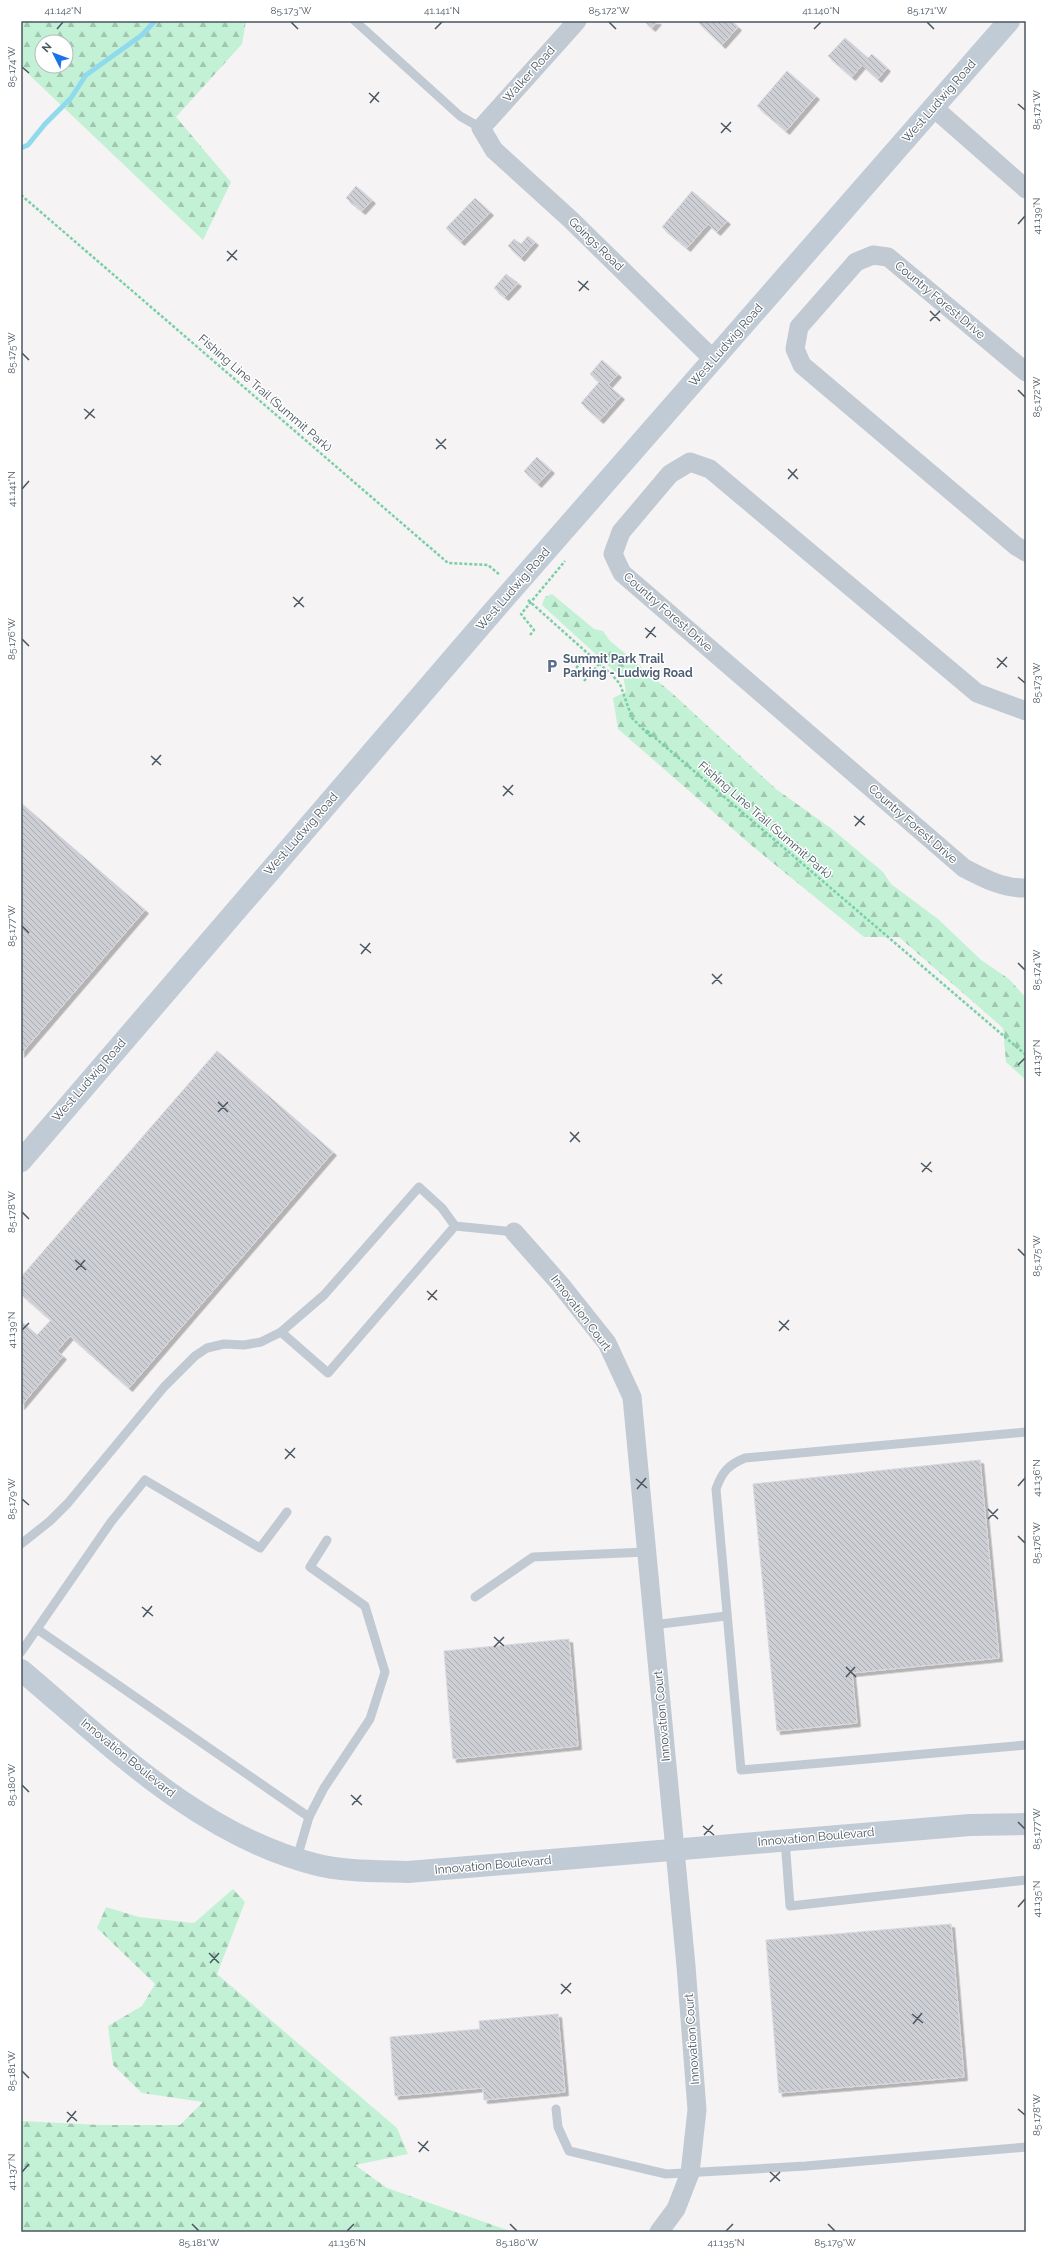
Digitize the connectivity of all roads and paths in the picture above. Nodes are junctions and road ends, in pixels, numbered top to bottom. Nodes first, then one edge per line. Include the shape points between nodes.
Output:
1 (355, 21) edge
2 (577, 21) edge
3 (1009, 21) edge
4 (934, 108) junction
5 (481, 128) junction
6 (1026, 190) edge
7 (21, 195) edge
8 (714, 360) junction
9 (1026, 372) edge
10 (1026, 552) edge
11 (502, 577) dead end
12 (526, 598) dead end
13 (531, 603) junction
14 (530, 635) dead end
15 (582, 661) dead end
16 (599, 664) junction
17 (573, 672) dead end
18 (584, 681) dead end
19 (1026, 711) edge
20 (1026, 888) edge
21 (1026, 1055) edge
22 (21, 1161) edge
23 (455, 1226) junction
24 (514, 1232) joint
25 (281, 1332) junction
26 (1026, 1432) edge
27 (287, 1512) dead end
28 (327, 1540) dead end
29 (21, 1544) edge
30 (646, 1552) junction
31 (476, 1597) dead end
32 (726, 1616) junction
33 (653, 1625) junction
34 (37, 1629) junction
35 (21, 1652) edge
36 (21, 1670) edge
37 (1026, 1745) edge
38 (309, 1817) junction
39 (1026, 1824) edge
40 (785, 1840) junction
41 (674, 1848) junction
42 (297, 1858) junction
43 (1026, 1880) edge
44 (556, 2108) dead end
45 (1026, 2147) edge
46 (690, 2172) junction
47 (659, 2232) edge

1 - 5 lane via 460,116
2 - 5 street, Walker Road
3 - 4 main road, West Ludwig Road
4 - 6 street
4 - 8 main road, West Ludwig Road
5 - 8 street, Goings Road via 494,150 570,219
7 - 11 path, Fishing Line Trail (Summit Park) via 448,563 488,565
8 - 22 main road, West Ludwig Road via 474,633
9 - 10 street, Country Forest Drive via 888,257 873,254 856,262 799,328 795,349 802,365
12 - 13 path, Fishing Line Trail (Summit Park)
13 - 14 path via 521,614 534,630
13 - 16 path, Fishing Line Trail (Summit Park)
15 - 17 path
16 - 18 path
16 - 21 path, Fishing Line Trail (Summit Park) via 620,684 632,718 650,736 646,730
19 - 20 street, Country Forest Drive via 977,693 710,469 690,462 670,474 621,532 613,554 622,573 964,868 990,881
23 - 24 lane
23 - 25 lane via 442,1208 419,1187 324,1295
23 - 25 lane via 328,1373
24 - 30 street, Innovation Court via 607,1343 632,1397
25 - 29 lane via 261,1342 244,1345 224,1344 207,1348 195,1356 164,1387 68,1503
26 - 32 lane via 745,1458 731,1464 721,1474 716,1489
27 - 34 lane via 260,1548 145,1480 111,1522
28 - 38 lane via 310,1567 365,1606 385,1672 370,1719 324,1788
30 - 31 lane via 533,1557
30 - 33 street, Innovation Court
32 - 33 lane
32 - 37 lane via 741,1770
33 - 41 street, Innovation Court
34 - 35 lane
34 - 38 lane
36 - 42 main road, Innovation Boulevard via 160,1787 214,1822 272,1850
38 - 42 lane
39 - 40 main road, Innovation Boulevard via 970,1824
40 - 41 main road, Innovation Boulevard
40 - 43 lane via 790,1906
41 - 42 main road, Innovation Boulevard via 408,1872 362,1871 315,1864
41 - 46 street, Innovation Court via 697,2110
44 - 46 lane via 558,2127 570,2151 666,2174
45 - 46 lane via 806,2166
46 - 47 street, Innovation Court via 676,2209

